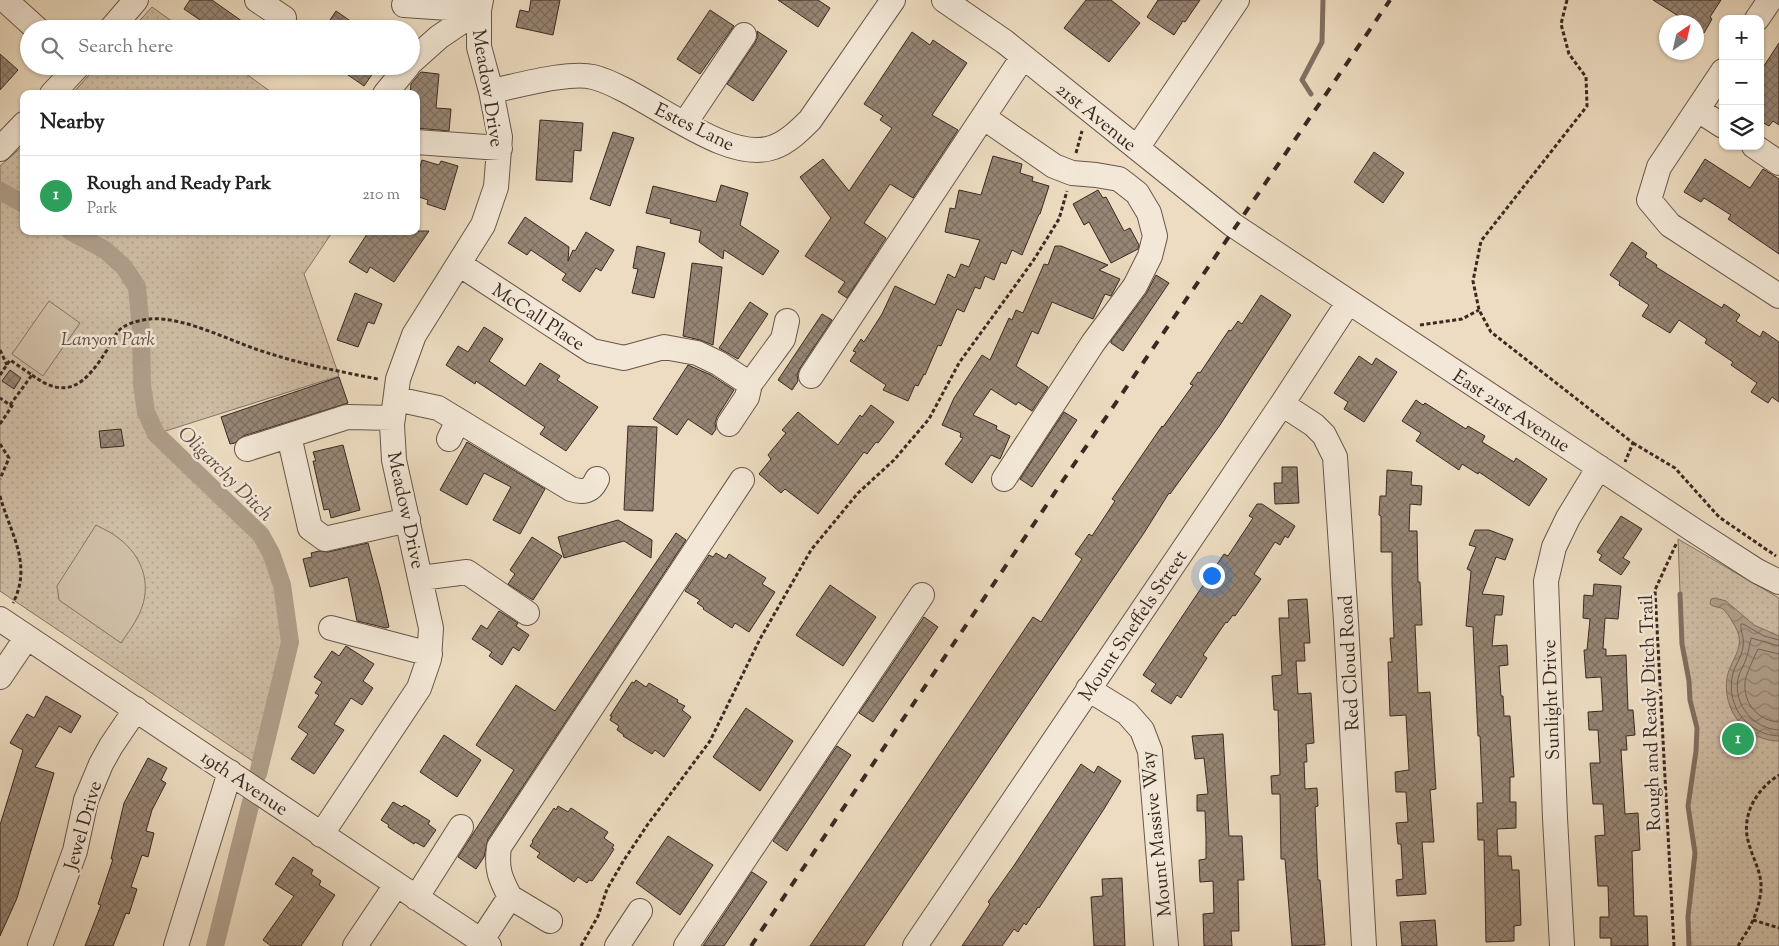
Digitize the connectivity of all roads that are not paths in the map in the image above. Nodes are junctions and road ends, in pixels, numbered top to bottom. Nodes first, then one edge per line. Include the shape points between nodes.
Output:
1 (4, 0) edge
2 (136, 0) edge
3 (258, 0) edge
4 (893, 0) edge
5 (1237, 0) edge
6 (1770, 0) edge
7 (947, 1) edge
8 (0, 4) edge
9 (480, 5) edge
10 (404, 6) dead end
11 (1760, 15) edge
12 (27, 20) edge
13 (119, 20) edge
14 (283, 20) edge
15 (744, 35) dead end
16 (420, 54) edge
17 (1023, 57) junction
18 (70, 75) edge
19 (401, 75) edge
20 (1719, 77) edge
21 (56, 90) edge
22 (388, 90) edge
23 (491, 91) junction
24 (1698, 110) junction
25 (983, 117) junction
26 (684, 123) junction
27 (1719, 123) edge
28 (20, 128) edge
29 (420, 142) edge
30 (500, 148) junction
31 (1137, 148) junction
32 (0, 149) edge
33 (1760, 150) edge
34 (1779, 163) edge
35 (1246, 234) joint
36 (459, 264) junction
37 (1779, 296) edge
38 (1348, 302) junction
39 (787, 321) dead end
40 (810, 376) dead end
41 (750, 384) junction
42 (395, 400) junction
43 (1282, 404) junction
44 (729, 424) dead end
45 (289, 436) junction
46 (247, 450) dead end
47 (1599, 467) junction
48 (597, 479) dead end
49 (1004, 479) dead end
50 (742, 480) dead end
51 (408, 520) junction
52 (421, 578) junction
53 (1779, 582) edge
54 (922, 595) dead end
55 (527, 613) dead end
56 (1, 620) edge
57 (331, 628) dead end
58 (27, 637) junction
59 (430, 654) junction
60 (0, 677) edge
61 (1088, 689) junction
62 (136, 709) junction
63 (230, 772) junction
64 (462, 827) dead end
65 (321, 835) junction
66 (396, 885) junction
67 (510, 897) junction
68 (416, 898) junction
69 (640, 911) dead end
70 (550, 922) dead end
71 (485, 943) edge
72 (40, 946) edge
73 (176, 946) edge
74 (355, 946) edge
75 (616, 946) edge
76 (686, 946) edge
77 (915, 946) edge
78 (1166, 946) edge
79 (1364, 946) edge
80 (1562, 946) edge

1 - 8 street
1 - 12 street
2 - 13 street
3 - 14 street
4 - 26 street, Estes Lane via 810,120 796,134 773,147 748,151 723,144
5 - 31 street
6 - 11 street
7 - 17 street, 21st Avenue
9 - 10 street
9 - 16 street
9 - 23 street, Meadow Drive via 479,48
15 - 26 street
17 - 25 street
17 - 31 street, 21st Avenue
18 - 21 street
19 - 22 street
20 - 24 street
23 - 26 street, Estes Lane via 559,77 591,77 622,88
23 - 30 street, Meadow Drive
24 - 27 street
24 - 37 street via 1660,167 1649,200 1670,225
25 - 40 street
25 - 49 street via 1054,166 1072,173 1119,179 1137,193 1149,213 1155,236 1150,256 1135,286 1093,343
28 - 32 street
29 - 30 street
30 - 36 street, Meadow Drive via 496,187 483,225
31 - 35 street, 21st Avenue
33 - 34 street
35 - 38 street, East 21st Avenue
36 - 41 street, McCall Place via 592,351 624,358 664,347 697,353
36 - 42 street, Meadow Drive via 414,335
38 - 43 street, Mount Sneffels Street
38 - 47 street, East 21st Avenue
39 - 41 street via 783,339
41 - 44 street via 747,397
42 - 45 street
42 - 48 street via 438,408 454,430 571,489 589,490
42 - 51 street, Meadow Drive via 394,460
43 - 61 street, Mount Sneffels Street
43 - 79 street, Red Cloud Road via 1324,435 1335,457
45 - 46 street
45 - 51 street via 310,528 325,539
47 - 53 street, East 21st Avenue via 1757,571
47 - 80 street, Sunlight Drive via 1554,546 1546,580
50 - 67 street via 499,847 497,864
51 - 52 street, Meadow Drive
52 - 55 street via 467,572
52 - 59 street, Meadow Drive via 431,628
54 - 76 street
56 - 58 street, 19th Avenue
57 - 59 street
58 - 60 street
58 - 62 street, 19th Avenue
59 - 65 street, Meadow Drive via 419,688
61 - 77 street, Mount Sneffels Street
61 - 78 street, Mount Massive Way via 1127,713 1142,730 1150,751
62 - 63 street, 19th Avenue
62 - 72 street, Jewel Drive via 101,764 86,800 75,852
63 - 65 street, 19th Avenue
63 - 73 street
64 - 68 street
65 - 66 street, 19th Avenue
66 - 68 street, 19th Avenue
66 - 74 street
67 - 70 street
67 - 71 street
68 - 71 street, 19th Avenue
69 - 75 street

